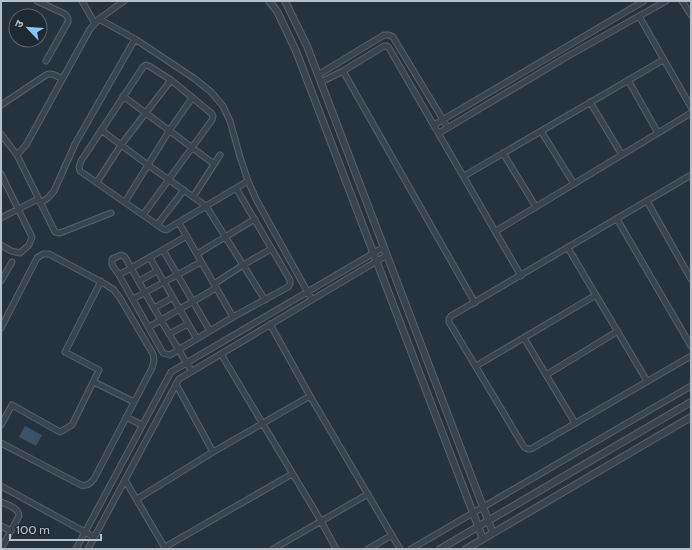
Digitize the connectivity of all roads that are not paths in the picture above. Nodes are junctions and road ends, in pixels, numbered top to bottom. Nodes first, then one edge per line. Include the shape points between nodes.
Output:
1 (37, 1) edge
2 (82, 1) edge
3 (124, 1) edge
4 (269, 1) edge
5 (285, 1) edge
6 (644, 1) edge
7 (666, 1) edge
8 (682, 1) edge
9 (691, 15) edge
10 (639, 16) junction
11 (612, 20) junction
12 (97, 21) junction
13 (617, 28) junction
14 (389, 35) junction
15 (135, 39) junction
16 (387, 46) junction
17 (663, 60) junction
18 (46, 61) dead end
19 (343, 71) junction
20 (318, 75) junction
21 (62, 79) junction
22 (171, 80) junction
23 (628, 80) junction
24 (321, 82) junction
25 (123, 96) junction
26 (192, 98) junction
27 (590, 102) junction
28 (1, 105) edge
29 (691, 108) edge
30 (145, 113) junction
31 (691, 113) edge
32 (442, 120) junction
33 (434, 125) junction
34 (448, 128) junction
35 (101, 130) junction
36 (169, 131) junction
37 (541, 131) junction
38 (439, 133) junction
39 (1, 134) edge
40 (658, 134) junction
41 (121, 145) junction
42 (192, 148) junction
43 (503, 153) junction
44 (17, 155) junction
45 (220, 155) dead end
46 (622, 155) junction
47 (214, 164) junction
48 (148, 165) junction
49 (1, 174) edge
50 (691, 175) edge
51 (464, 176) junction
52 (168, 179) junction
53 (248, 181) junction
54 (97, 182) junction
55 (574, 184) junction
56 (236, 188) junction
57 (184, 190) junction
58 (193, 197) junction
59 (39, 201) junction
60 (647, 201) junction
61 (125, 202) junction
62 (206, 206) junction
63 (536, 207) junction
64 (19, 209) junction
65 (111, 213) dead end
66 (143, 215) junction
67 (1, 218) edge
68 (254, 219) junction
69 (617, 219) junction
70 (179, 223) junction
71 (157, 225) junction
72 (496, 231) junction
73 (187, 236) junction
74 (225, 236) junction
75 (1, 245) edge
76 (384, 247) junction
77 (568, 248) junction
78 (271, 249) junction
79 (162, 250) junction
80 (197, 254) junction
81 (373, 254) junction
82 (387, 255) junction
83 (150, 258) junction
84 (376, 261) junction
85 (12, 262) dead end
86 (202, 262) junction
87 (243, 265) junction
88 (131, 268) junction
89 (157, 271) junction
90 (120, 275) junction
91 (177, 275) junction
92 (521, 276) junction
93 (691, 279) edge
94 (1, 281) edge
95 (101, 281) junction
96 (139, 281) junction
97 (164, 282) junction
98 (215, 286) junction
99 (145, 292) junction
100 (308, 292) junction
101 (596, 295) junction
102 (172, 298) junction
103 (133, 299) junction
104 (265, 300) junction
105 (312, 300) junction
106 (193, 302) junction
107 (475, 303) junction
108 (154, 308) junction
109 (179, 310) junction
110 (234, 318) junction
111 (161, 320) junction
112 (188, 324) junction
113 (270, 324) junction
114 (1, 328) edge
115 (149, 328) junction
116 (210, 331) junction
117 (618, 331) junction
118 (169, 334) junction
119 (197, 338) junction
120 (524, 338) junction
121 (691, 346) edge
122 (179, 349) junction
123 (221, 354) junction
124 (691, 356) edge
125 (186, 363) junction
126 (476, 366) junction
127 (192, 371) junction
128 (546, 374) junction
129 (647, 381) junction
130 (94, 382) junction
131 (176, 384) junction
132 (691, 386) edge
133 (310, 396) junction
134 (134, 402) junction
135 (691, 402) edge
136 (126, 417) junction
137 (691, 417) edge
138 (575, 423) junction
139 (263, 424) junction
140 (1, 425) edge
141 (142, 425) junction
142 (1, 443) edge
143 (213, 452) junction
144 (292, 474) junction
145 (125, 480) junction
146 (1, 486) edge
147 (368, 494) junction
148 (137, 499) junction
149 (1, 502) edge
150 (482, 508) junction
151 (472, 513) junction
152 (321, 521) junction
153 (488, 521) junction
154 (1, 526) edge
155 (478, 527) junction
156 (11, 531) junction
157 (85, 532) junction
158 (493, 533) junction
159 (392, 535) junction
160 (94, 537) junction
161 (483, 539) junction
162 (165, 548) edge
163 (1, 549) edge
164 (76, 549) edge
165 (88, 549) edge
166 (273, 549) edge
167 (336, 549) edge
168 (368, 549) edge
169 (400, 549) edge
170 (411, 549) edge
171 (440, 549) edge
172 (466, 549) edge

1 - 18 street via 65,14 68,18
2 - 12 street
3 - 12 street
4 - 81 street via 296,51
5 - 20 street
6 - 11 street
7 - 10 street
8 - 9 street
10 - 13 street
10 - 17 street
11 - 13 street
11 - 32 street
12 - 15 street
12 - 21 street
13 - 34 street
14 - 16 street
14 - 20 street via 384,35
14 - 32 street via 393,37
15 - 53 street via 195,79 224,106
15 - 59 street via 75,144 54,191 48,198
16 - 19 street
16 - 33 street
17 - 23 street
17 - 29 street
19 - 24 street
19 - 107 street
20 - 24 street
21 - 28 street via 52,74 46,75
21 - 44 street via 26,145
22 - 25 street via 146,65
22 - 26 street
22 - 30 street
23 - 27 street
23 - 40 street
24 - 76 street
25 - 30 street
25 - 35 street
26 - 36 street
26 - 42 street via 213,116
27 - 37 street
27 - 46 street
30 - 36 street
30 - 41 street
31 - 40 street
32 - 33 street
32 - 34 street
33 - 38 street
34 - 38 street
35 - 41 street
35 - 54 street via 79,167 80,171
36 - 42 street
36 - 48 street
37 - 43 street
37 - 55 street
38 - 51 street
39 - 44 street
40 - 46 street
41 - 48 street
41 - 54 street
42 - 47 street
42 - 52 street
43 - 51 street
43 - 63 street
44 - 59 street
45 - 47 street
46 - 55 street
47 - 58 street
48 - 52 street
48 - 61 street
49 - 64 street
50 - 60 street
51 - 72 street
52 - 57 street
52 - 66 street
53 - 56 street
53 - 100 street
54 - 61 street
55 - 63 street
56 - 62 street
56 - 68 street
57 - 58 street
57 - 71 street
58 - 62 street
59 - 64 street
59 - 65 street via 53,230 57,233
60 - 69 street
60 - 93 street
61 - 66 street
62 - 70 street
62 - 74 street
63 - 72 street
64 - 67 street
64 - 75 street via 32,240 20,252 11,251
66 - 71 street
68 - 74 street
68 - 78 street
69 - 77 street
69 - 121 street
70 - 71 street via 166,230
70 - 73 street
72 - 92 street
73 - 79 street
73 - 80 street
74 - 80 street
74 - 87 street
76 - 81 street
76 - 82 street
77 - 92 street
77 - 101 street
78 - 87 street
78 - 104 street via 290,284
79 - 83 street
79 - 91 street
80 - 86 street
81 - 84 street
81 - 100 street
82 - 84 street
82 - 150 street
83 - 88 street
83 - 89 street
84 - 105 street
84 - 151 street
85 - 94 street
86 - 91 street
86 - 98 street
87 - 98 street
87 - 104 street
88 - 90 street
88 - 90 street via 124,256 119,255 112,259 112,265
88 - 96 street
89 - 96 street
89 - 97 street
90 - 103 street
91 - 97 street
91 - 106 street
92 - 107 street
95 - 114 street via 49,254 42,254 37,258
95 - 130 street via 65,352 100,370
95 - 134 street via 120,298 153,354 152,368
96 - 99 street
97 - 99 street
97 - 102 street
98 - 106 street
98 - 110 street
99 - 103 street
99 - 108 street
100 - 105 street
100 - 125 street
101 - 117 street
101 - 120 street
102 - 108 street
102 - 109 street
103 - 115 street
104 - 110 street
105 - 113 street
106 - 109 street
106 - 116 street
107 - 126 street via 451,316 449,322
108 - 111 street
109 - 111 street
109 - 112 street
110 - 116 street
111 - 115 street
111 - 118 street
112 - 118 street
112 - 119 street
113 - 123 street
113 - 133 street
115 - 122 street via 164,353 170,355
116 - 119 street
117 - 128 street
117 - 129 street
118 - 122 street
119 - 122 street
120 - 126 street
120 - 128 street
122 - 125 street
123 - 127 street
123 - 139 street
124 - 129 street
125 - 127 street
125 - 141 street via 170,372
126 - 138 street via 524,447 531,449
127 - 131 street
128 - 138 street
129 - 138 street
130 - 134 street
130 - 140 street via 72,425 60,432 12,405
131 - 143 street
131 - 145 street
132 - 150 street
133 - 139 street
133 - 147 street
134 - 136 street
135 - 153 street
136 - 141 street
136 - 142 street via 94,479 86,486
137 - 158 street
139 - 143 street
139 - 144 street
141 - 157 street
143 - 148 street
144 - 152 street
144 - 162 street
145 - 148 street
145 - 160 street
146 - 157 street
147 - 152 street
147 - 159 street
148 - 162 street
149 - 156 street via 20,513
150 - 151 street
150 - 153 street
151 - 155 street
151 - 170 street
152 - 166 street
152 - 167 street
153 - 155 street
153 - 158 street
154 - 156 street
155 - 161 street
155 - 171 street
156 - 163 street
157 - 160 street
157 - 164 street
158 - 161 street
159 - 168 street
159 - 169 street
160 - 165 street
161 - 172 street

